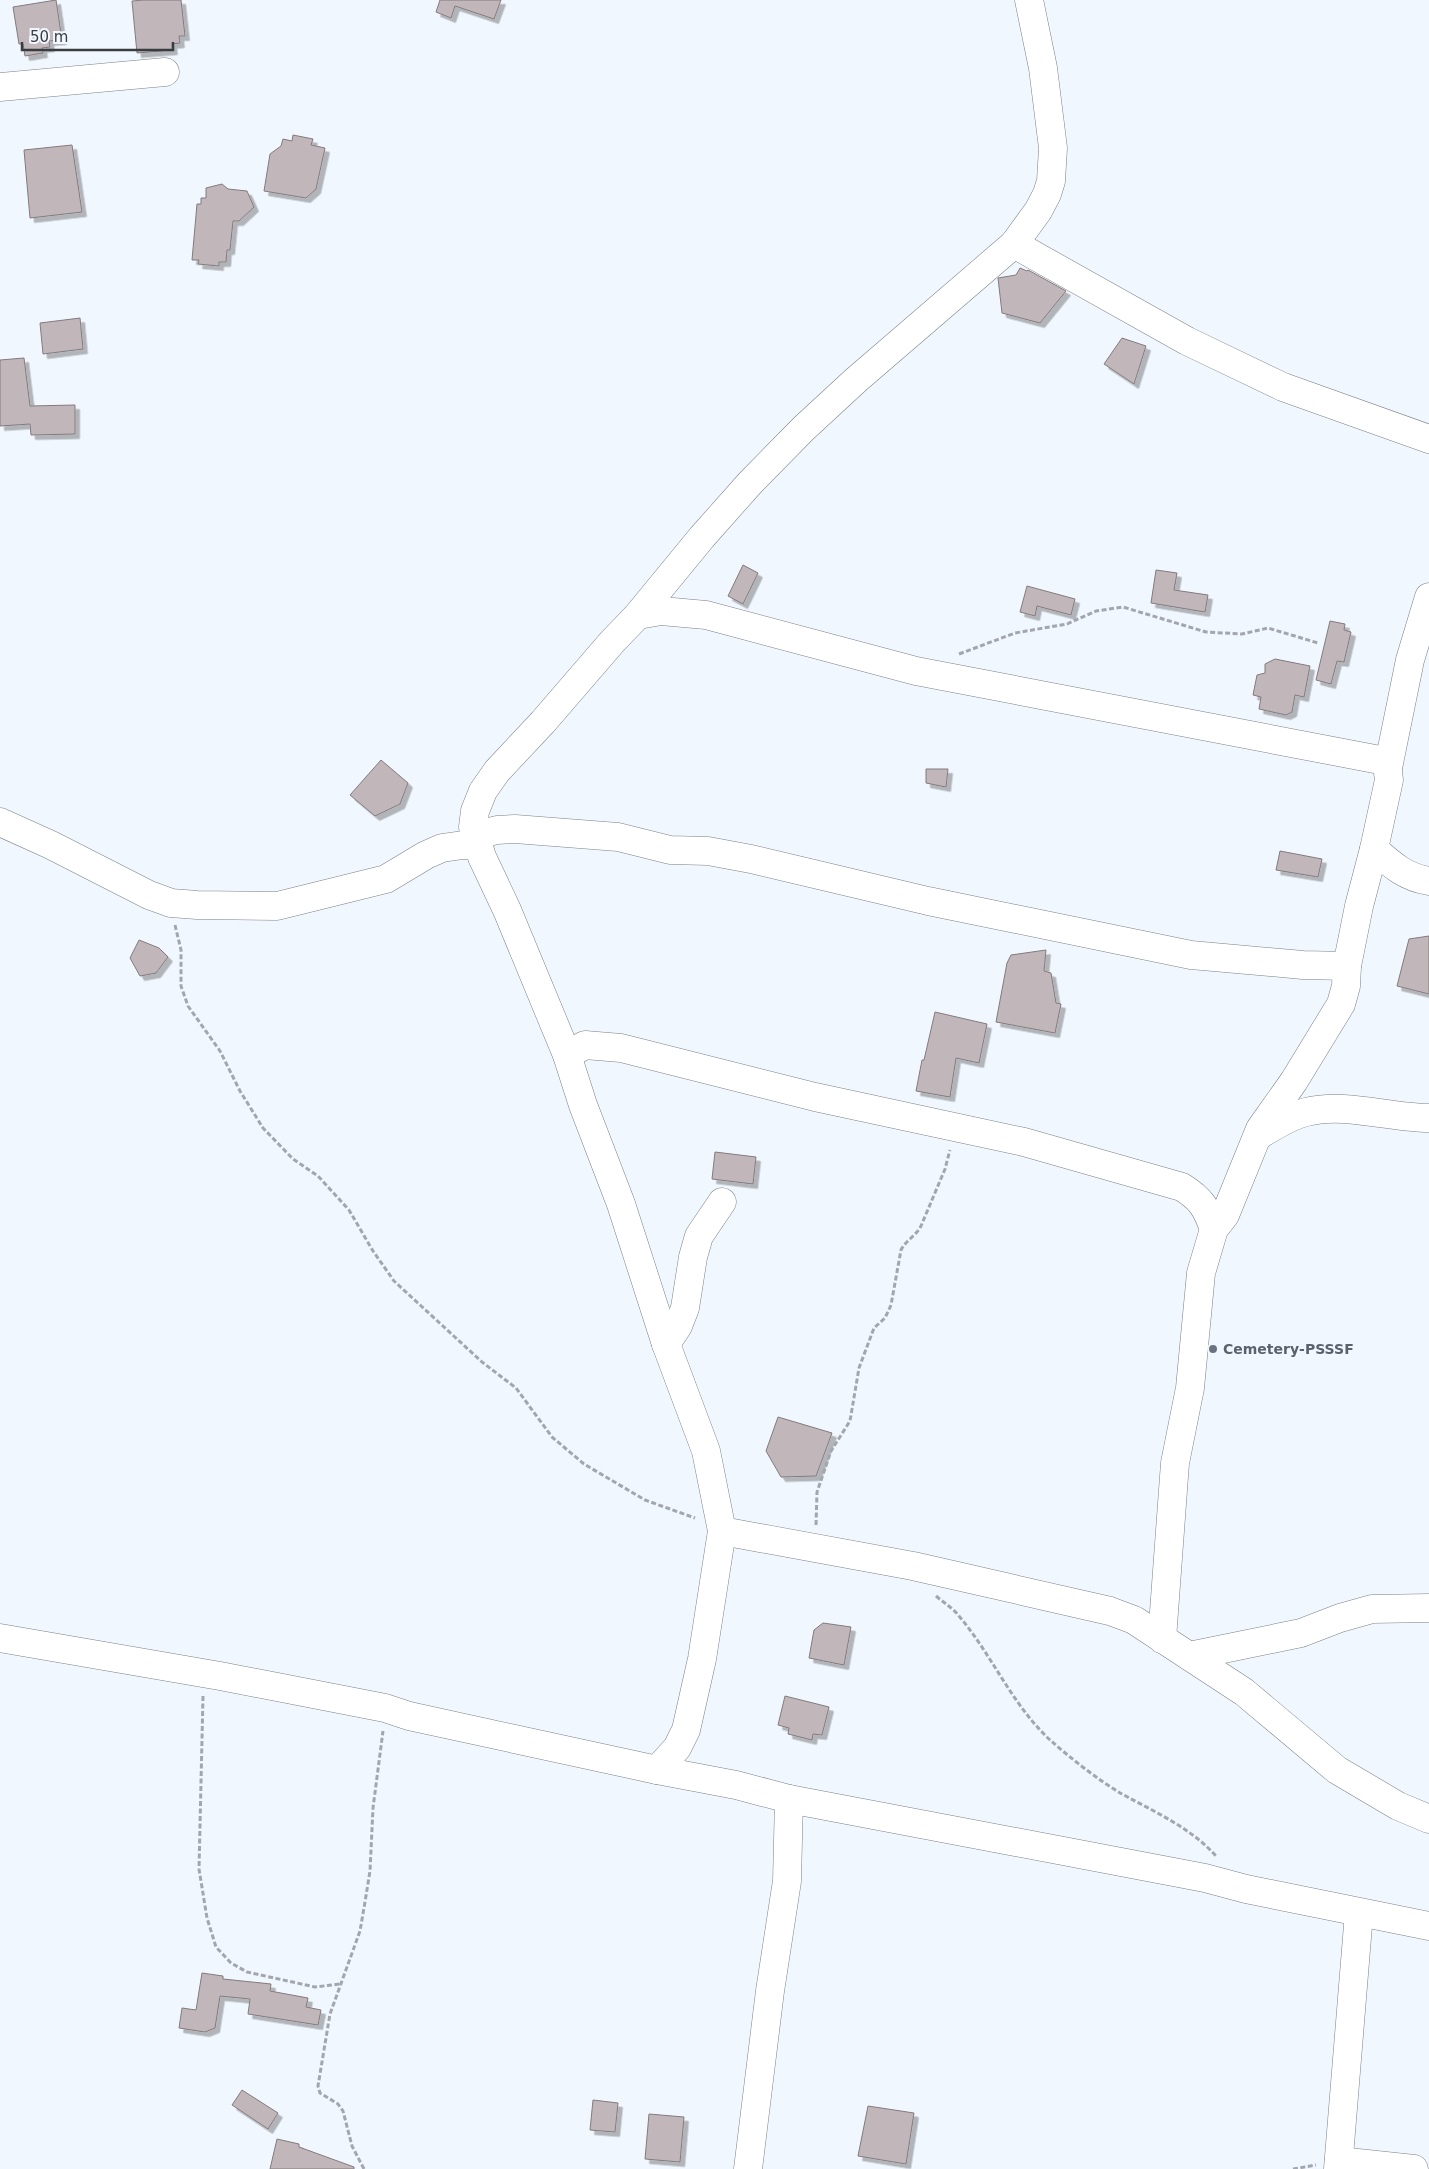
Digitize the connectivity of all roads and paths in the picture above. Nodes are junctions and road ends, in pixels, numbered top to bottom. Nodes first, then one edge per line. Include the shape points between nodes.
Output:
1 (1029, 0) edge
2 (164, 72) dead end
3 (0, 87) edge
4 (1014, 244) junction
5 (1429, 439) edge
6 (1429, 598) edge
7 (638, 615) junction
8 (1318, 643) dead end
9 (952, 657) dead end
10 (1388, 768) junction
11 (0, 822) edge
12 (477, 843) junction
13 (1374, 849) junction
14 (1429, 881) edge
15 (171, 903) junction
16 (1347, 966) junction
17 (567, 1055) junction
18 (1425, 1121) edge
19 (956, 1128) junction
20 (1257, 1136) junction
21 (722, 1202) dead end
22 (1214, 1229) junction
23 (666, 1344) junction
24 (721, 1524) junction
25 (816, 1548) junction
26 (913, 1566) junction
27 (1429, 1608) edge
28 (0, 1638) edge
29 (1162, 1639) junction
30 (1189, 1656) junction
31 (203, 1673) junction
32 (385, 1708) junction
33 (657, 1770) junction
34 (789, 1799) junction
35 (1429, 1819) edge
36 (1220, 1860) dead end
37 (1359, 1913) junction
38 (1429, 1926) edge
39 (340, 1984) junction
40 (1338, 2165) edge
41 (364, 2169) edge
42 (748, 2169) edge
43 (1414, 2169) edge

1 - 4 street via 1043,68 1053,168 1047,194
2 - 3 street
4 - 5 street via 1187,341 1283,387
4 - 7 street via 802,429 702,537
6 - 10 street via 1410,660
7 - 10 street via 661,611 706,615 916,671 1380,760
7 - 12 street via 497,771 478,801 473,827
8 - 9 path via 1268,628 1242,634 1206,632 1123,607 1096,611 1067,624 1015,633
10 - 13 street via 1389,780
11 - 15 street via 120,882
12 - 15 street via 442,848 386,879 277,906
12 - 16 street via 485,833 515,829 618,837 670,850 708,851 751,859 928,901 1191,955
12 - 17 street
13 - 14 street via 1400,872
13 - 16 street
15 - 24 path via 181,950 181,986 188,1006 220,1051 263,1128 293,1159 318,1176 349,1210 394,1281 482,1362 516,1388 552,1437 584,1464 645,1500
16 - 20 street via 1341,1004
17 - 19 street via 584,1045 621,1048
17 - 23 street via 621,1204
18 - 20 street via 1334,1109 1287,1119
19 - 22 street via 1024,1142 1182,1187 1198,1198 1208,1211
19 - 25 path via 945,1169 921,1226 901,1250 891,1305 885,1318 874,1328 859,1368 850,1421 831,1451 817,1492
20 - 22 street via 1224,1215
21 - 23 street via 699,1236 692,1257 685,1308
22 - 29 street via 1201,1273 1190,1388 1175,1463
23 - 24 street via 706,1451
24 - 25 street
24 - 33 street via 702,1659 686,1730 677,1748
25 - 26 street
26 - 29 street via 1110,1610 1134,1620
26 - 36 path via 937,1596 958,1614 1014,1698 1050,1739 1120,1793 1205,1843
27 - 30 street via 1372,1609 1301,1633
28 - 31 street
29 - 30 street
30 - 35 street via 1244,1692 1337,1770 1398,1806
31 - 32 street
31 - 39 path via 200,1869 207,1918 216,1947 231,1963 247,1972 315,1987
32 - 33 street
32 - 39 path via 366,1902 360,1931
33 - 34 street
34 - 37 street via 1205,1878 1246,1890
34 - 42 street via 787,1881
37 - 38 street
37 - 40 street
39 - 41 path via 330,2014 318,2086 320,2093 343,2111 352,2146
40 - 43 street

